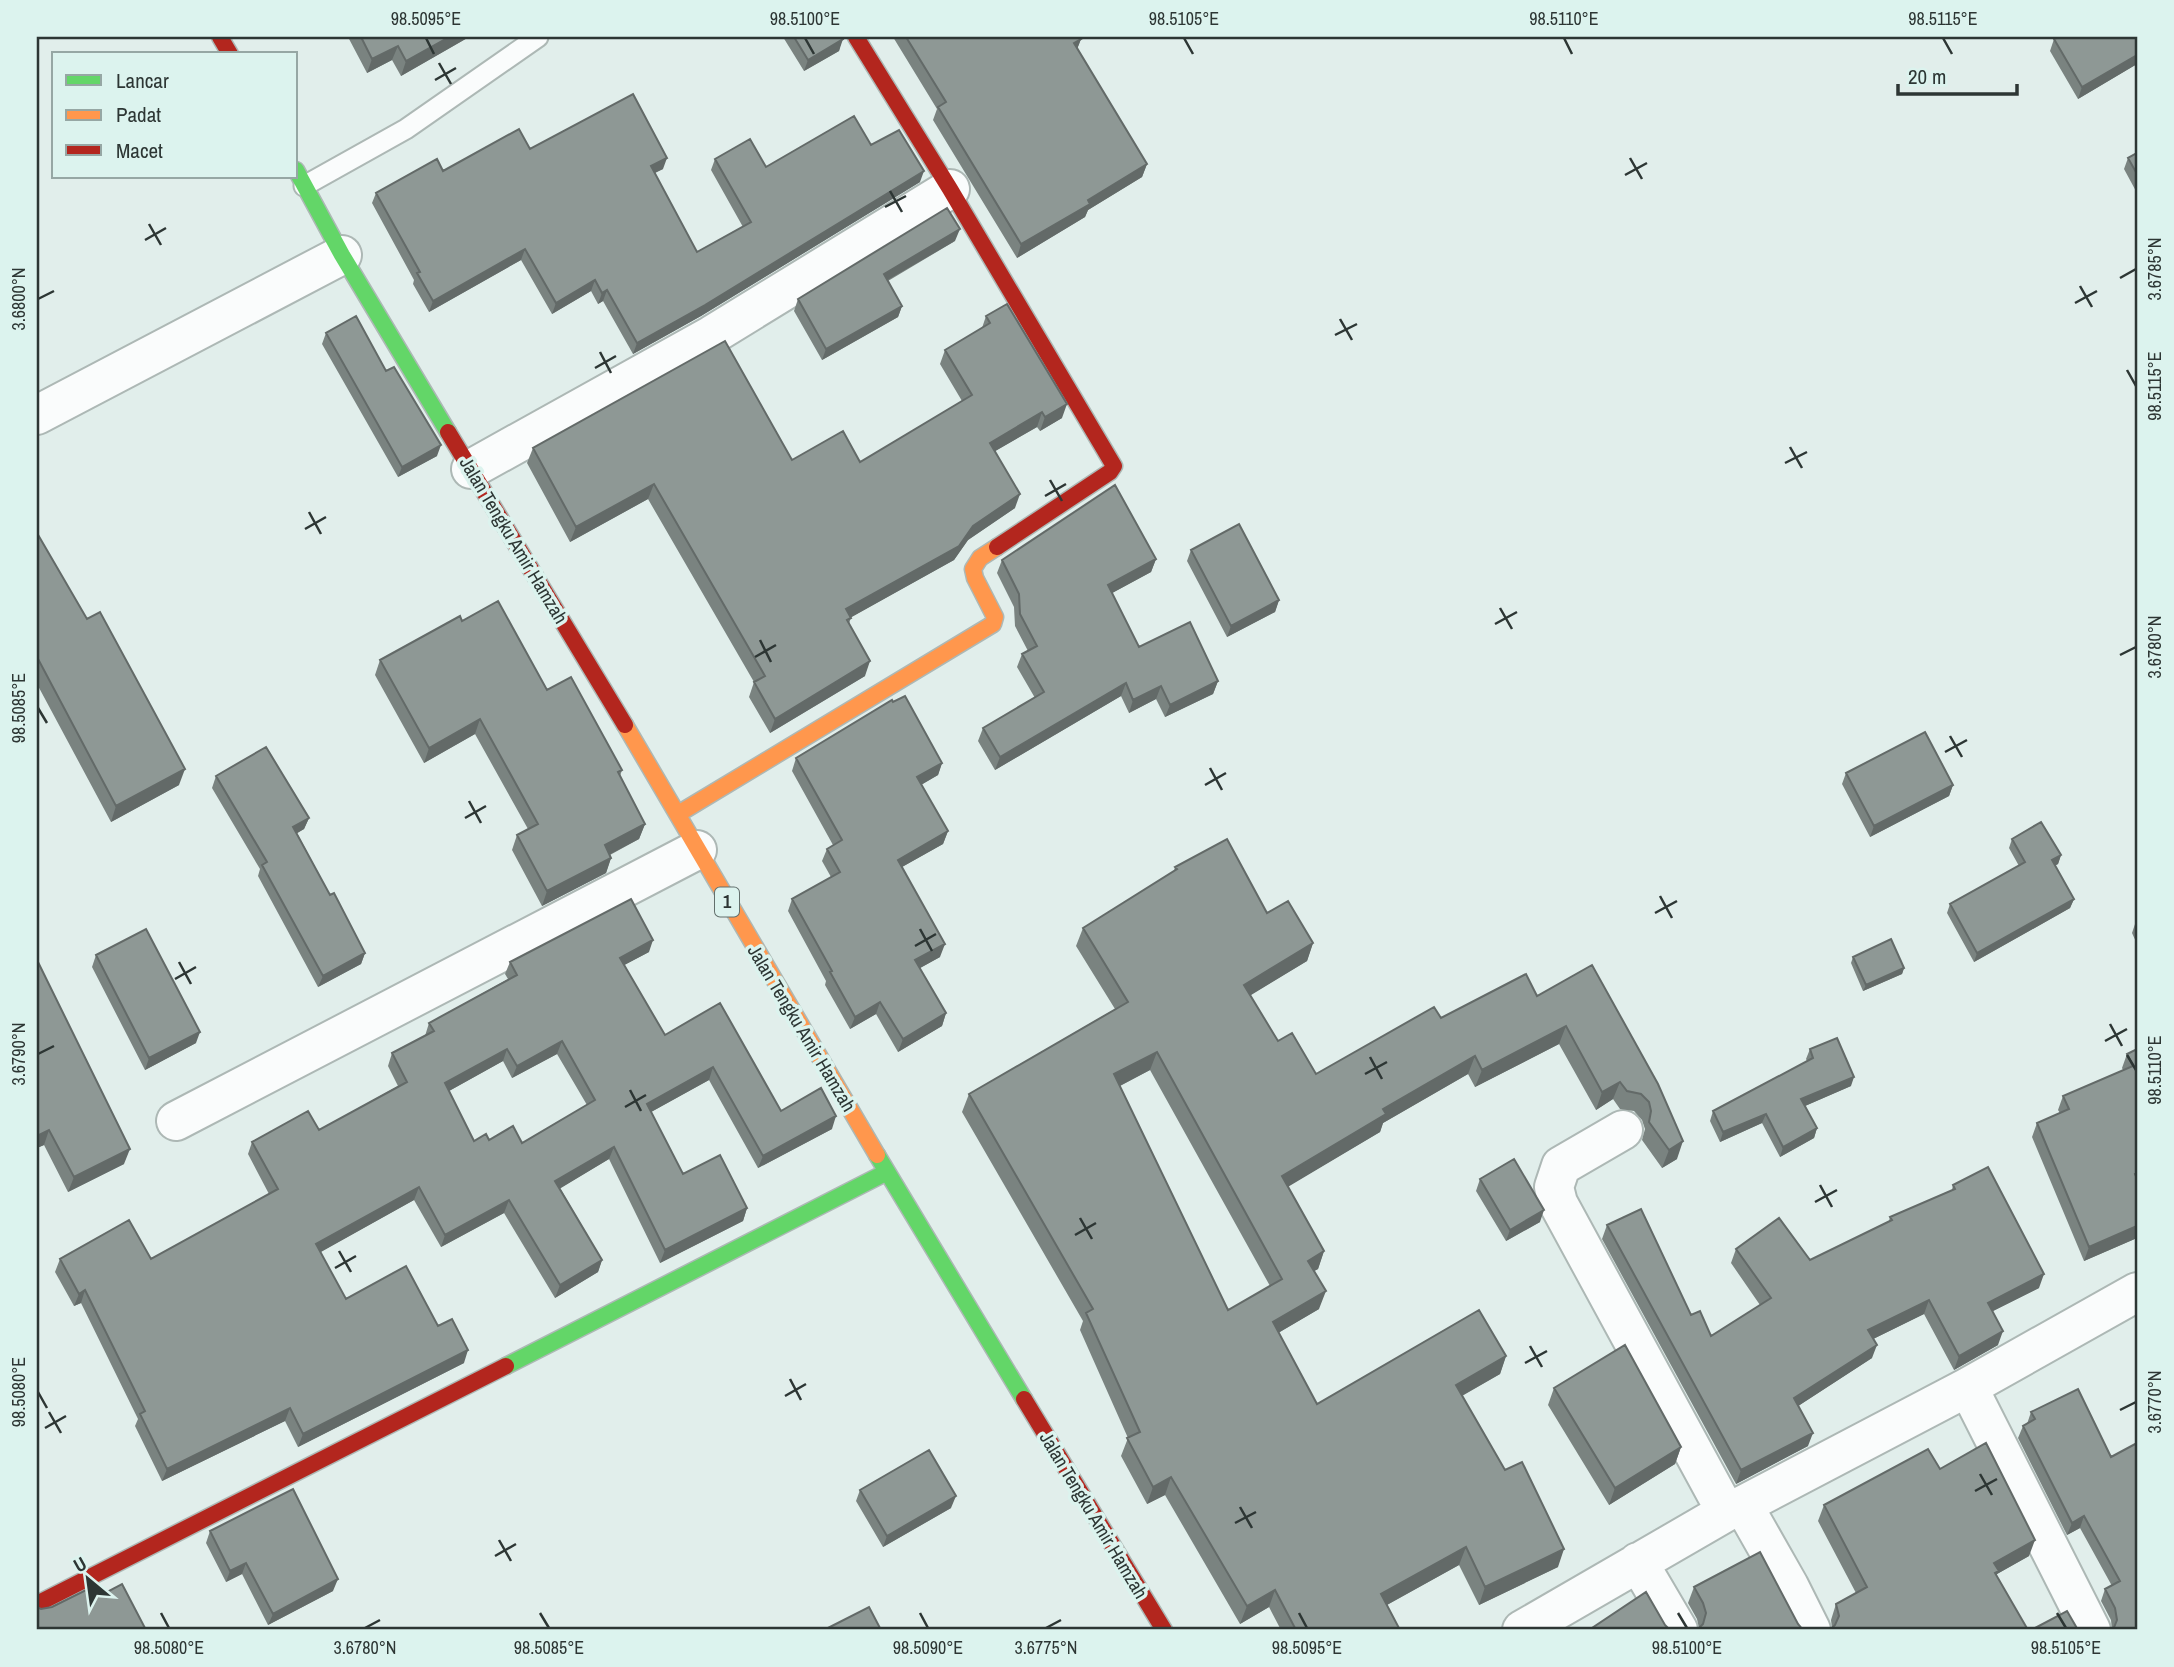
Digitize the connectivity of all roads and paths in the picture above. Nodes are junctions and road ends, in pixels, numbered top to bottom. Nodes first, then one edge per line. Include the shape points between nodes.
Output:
1 (538, 37) edge
2 (856, 37) edge
3 (300, 178) edge
4 (950, 189) junction
5 (342, 255) junction
6 (37, 415) edge
7 (471, 469) junction
8 (677, 814) junction
9 (697, 850) junction
10 (176, 1121) dead end
11 (1623, 1130) dead end
12 (887, 1172) junction
13 (2137, 1292) edge
14 (1968, 1387) junction
15 (1735, 1509) junction
16 (1638, 1562) junction
17 (37, 1604) edge
18 (1164, 1630) edge
19 (1522, 1630) edge
20 (1678, 1630) edge
21 (1811, 1630) edge
22 (2091, 1630) edge

1 - 3 lane via 406,130
2 - 4 main road
3 - 5 main road, Jalan Tengku Amir Hamzah / 1
4 - 7 street via 712,335
4 - 8 main road via 1114,467 980,558 973,569 995,617 993,624
5 - 6 street
5 - 7 main road, Jalan Tengku Amir Hamzah / 1
7 - 8 main road, Jalan Tengku Amir Hamzah / 1
8 - 9 main road, Jalan Tengku Amir Hamzah / 1
9 - 10 street
9 - 12 main road, Jalan Tengku Amir Hamzah / 1
11 - 15 street via 1561,1166 1554,1187 1558,1203
12 - 17 main road
12 - 18 main road, Jalan Tengku Amir Hamzah / 1
13 - 14 street
14 - 15 street
14 - 22 street
15 - 16 street
15 - 21 street via 1789,1586
16 - 19 street
16 - 20 street

